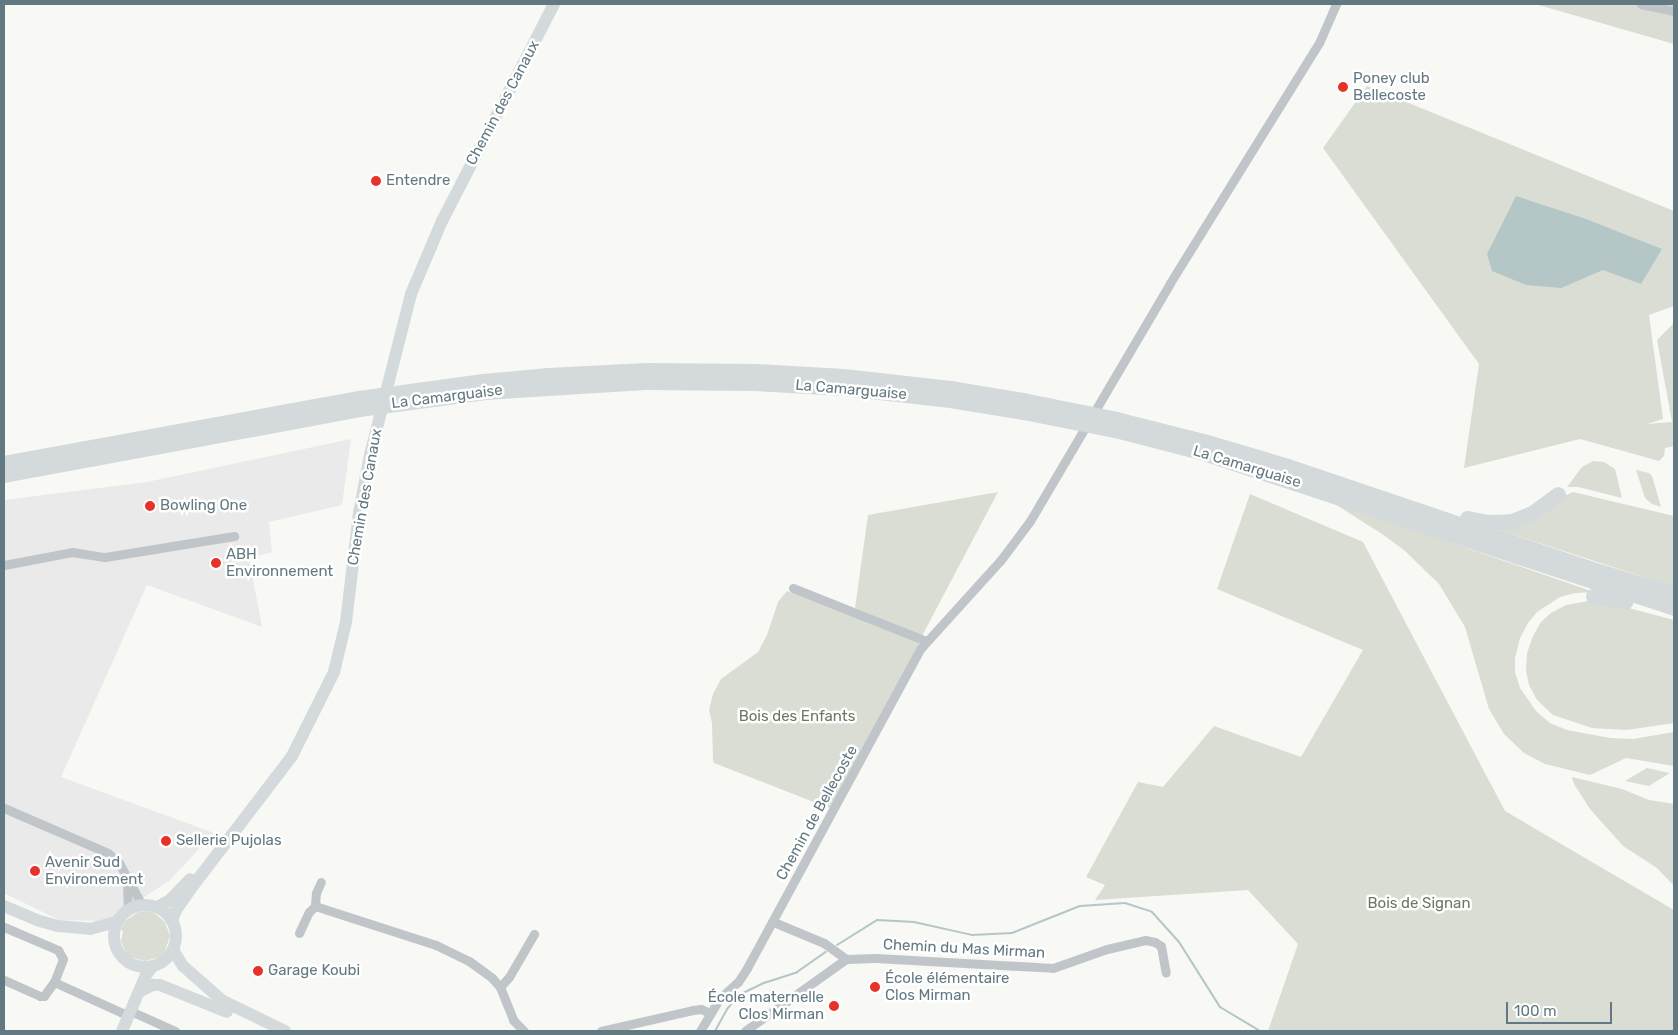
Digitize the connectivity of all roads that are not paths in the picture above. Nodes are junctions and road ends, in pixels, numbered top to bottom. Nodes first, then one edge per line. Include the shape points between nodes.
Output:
1 (554, 4) edge
2 (1336, 4) edge
3 (1641, 4) edge
4 (1674, 11) edge
5 (1200, 452) junction
6 (4, 463) edge
7 (1315, 474) junction
8 (4, 475) edge
9 (1265, 476) dead end
10 (1558, 494) dead end
11 (234, 536) dead end
12 (4, 565) edge
13 (793, 588) dead end
14 (1674, 594) edge
15 (1593, 596) dead end
16 (1674, 610) edge
17 (926, 640) junction
18 (4, 808) edge
19 (225, 844) junction
20 (126, 875) junction
21 (321, 882) dead end
22 (142, 905) junction
23 (4, 906) edge
24 (315, 906) junction
25 (157, 908) junction
26 (128, 910) junction
27 (4, 914) edge
28 (172, 921) junction
29 (117, 922) junction
30 (772, 924) junction
31 (4, 926) edge
32 (299, 933) dead end
33 (534, 934) dead end
34 (114, 941) junction
35 (173, 950) junction
36 (846, 959) junction
37 (129, 964) junction
38 (157, 964) junction
39 (1166, 973) dead end
40 (4, 980) edge
41 (54, 982) junction
42 (500, 987) junction
43 (138, 994) junction
44 (226, 1012) junction
45 (133, 1013) junction
46 (710, 1013) junction
47 (122, 1031) edge
48 (175, 1031) edge
49 (266, 1031) edge
50 (285, 1031) edge
51 (524, 1031) edge
52 (601, 1031) edge
53 (700, 1031) edge
54 (744, 1031) edge

1 - 19 main road, Chemin des Canaux via 430,247 406,311 359,513 346,622 334,672 292,756
2 - 17 street, Chemin de Bellecoste via 1319,43 1170,283 1030,521 1000,561
3 - 4 street
5 - 8 highway, La Camarguaise via 1115,430 941,399 801,385 645,382 549,386 421,400
5 - 9 highway
5 - 16 highway, La Camarguaise
6 - 7 highway, La Camarguaise via 420,388 548,375 700,370 784,372 867,379 1023,400 1189,437
7 - 10 highway via 1487,522 1505,522 1526,516
7 - 14 highway, La Camarguaise
11 - 12 street via 105,557 72,552
13 - 17 street
15 - 16 highway
17 - 30 street, Chemin de Bellecoste
18 - 20 street via 108,853
19 - 25 main road, Chemin des Canaux via 170,900
19 - 28 main road, Chemin des Canaux via 178,907
20 - 22 street
20 - 26 street
21 - 24 street
22 - 25 main road
22 - 26 main road
23 - 29 main road via 58,926 90,929
24 - 32 street
24 - 42 street via 436,944 469,961
25 - 28 main road
26 - 29 main road
27 - 34 main road via 34,928 101,936
28 - 35 main road via 176,930
29 - 34 main road
30 - 36 street via 824,943
30 - 46 street, Chemin de Bellecoste via 747,968
31 - 41 street via 58,950 63,959
33 - 42 street
34 - 37 main road via 116,950
35 - 38 main road
35 - 50 main road via 183,966 223,1001
36 - 39 street, Chemin du Mas Mirman via 1053,968 1144,940 1161,946
36 - 54 street
37 - 38 main road via 143,967
37 - 43 main road
38 - 43 main road via 146,975
38 - 44 main road via 179,970
40 - 41 street via 40,996 48,993
41 - 45 street via 126,1014
42 - 51 street via 513,1020
43 - 44 main road via 153,985 160,985
43 - 45 main road
44 - 49 main road
45 - 47 main road
45 - 48 street
46 - 52 street via 693,1010
46 - 53 street, Chemin de Bellecoste

